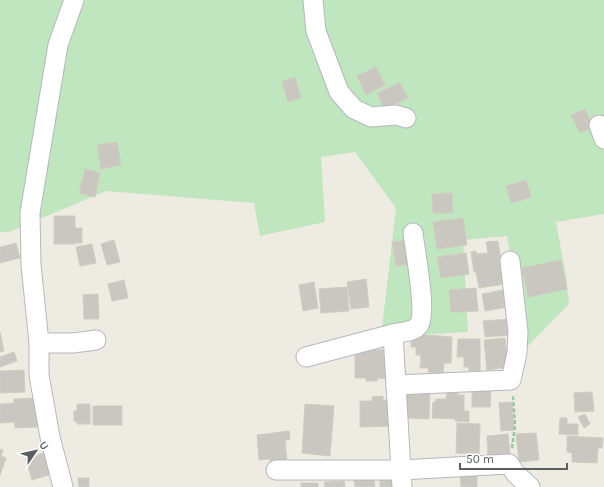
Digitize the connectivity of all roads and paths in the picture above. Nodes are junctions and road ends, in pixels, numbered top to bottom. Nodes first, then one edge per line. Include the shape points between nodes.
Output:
1 (74, 0) edge
2 (313, 0) edge
3 (406, 118) dead end
4 (413, 233) dead end
5 (510, 261) dead end
6 (393, 334) junction
7 (96, 340) dead end
8 (39, 343) junction
9 (306, 357) dead end
10 (511, 380) junction
11 (396, 384) junction
12 (509, 464) junction
13 (276, 470) dead end
14 (402, 479) edge
15 (63, 487) edge
16 (530, 487) edge

1 - 8 street via 58,45 30,213 31,265
2 - 3 street via 316,31 339,92 354,109 371,117 396,114
4 - 6 street via 423,309 420,324 415,329
5 - 10 street via 518,332 517,353
6 - 9 street
6 - 11 street
7 - 8 street
8 - 15 street via 39,375 50,437
10 - 11 street
10 - 12 path via 515,425
11 - 14 street
12 - 14 street
12 - 16 street
13 - 14 street

